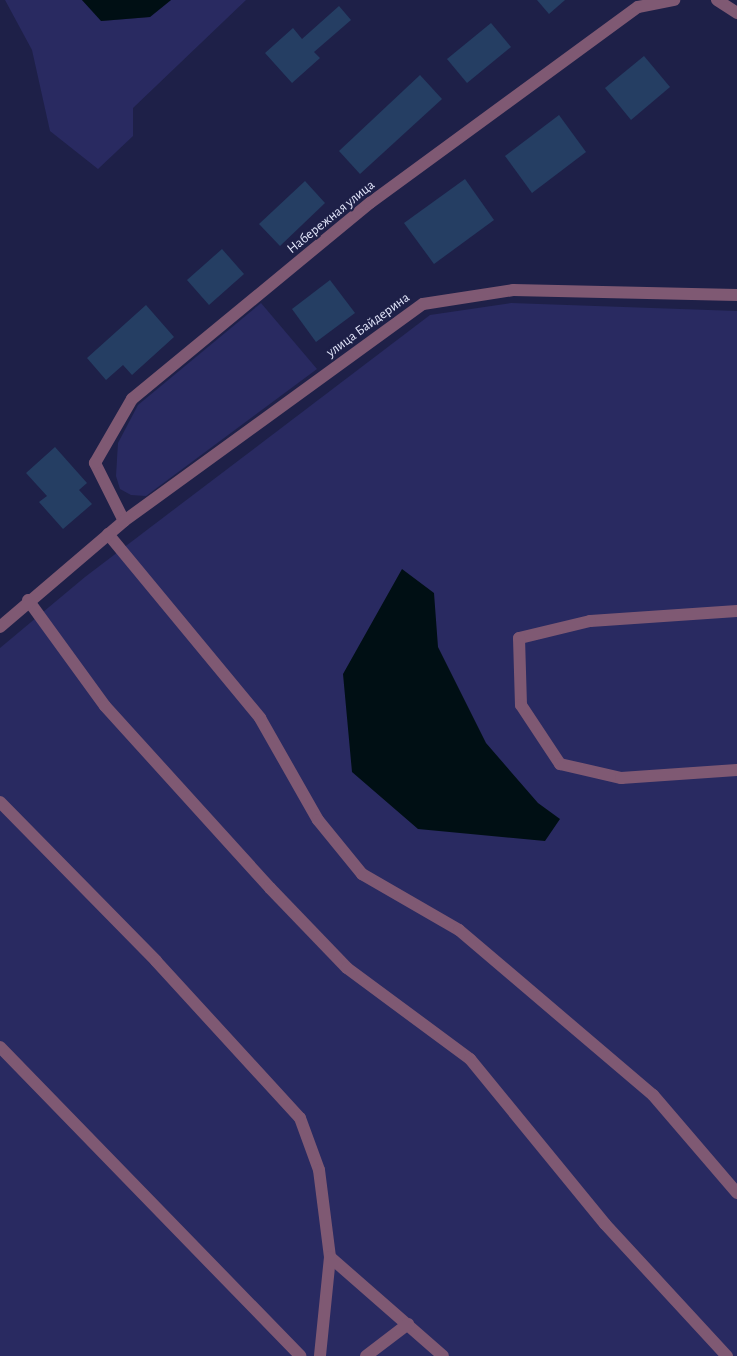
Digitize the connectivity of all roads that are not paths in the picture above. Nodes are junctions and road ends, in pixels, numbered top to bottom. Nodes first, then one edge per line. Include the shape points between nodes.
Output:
1 (674, 0) edge
2 (717, 0) edge
3 (737, 13) edge
4 (737, 295) edge
5 (124, 521) junction
6 (108, 534) junction
7 (28, 600) junction
8 (737, 611) edge
9 (0, 626) edge
10 (737, 770) edge
11 (0, 802) edge
12 (0, 1047) edge
13 (737, 1193) edge
14 (330, 1257) junction
15 (408, 1324) junction
16 (300, 1356) edge
17 (320, 1356) edge
18 (366, 1356) edge
19 (443, 1356) edge
20 (727, 1356) edge

1 - 5 street, Набережная улица via 638,7 386,191 132,399 96,463
2 - 3 street
4 - 5 street, улица Байдерина via 513,290 423,304
5 - 6 street, улица Байдерина
6 - 7 street, улица Байдерина
6 - 13 street via 260,718 318,820 362,874 459,930 653,1095
7 - 9 street, улица Байдерина
7 - 20 street via 105,706 270,888 347,968 470,1059 605,1224
8 - 10 street via 590,621 519,638 521,705 560,764 621,778
11 - 14 street via 156,961 300,1118 319,1170
12 - 16 street
14 - 15 street
14 - 17 street
15 - 18 street
15 - 19 street

